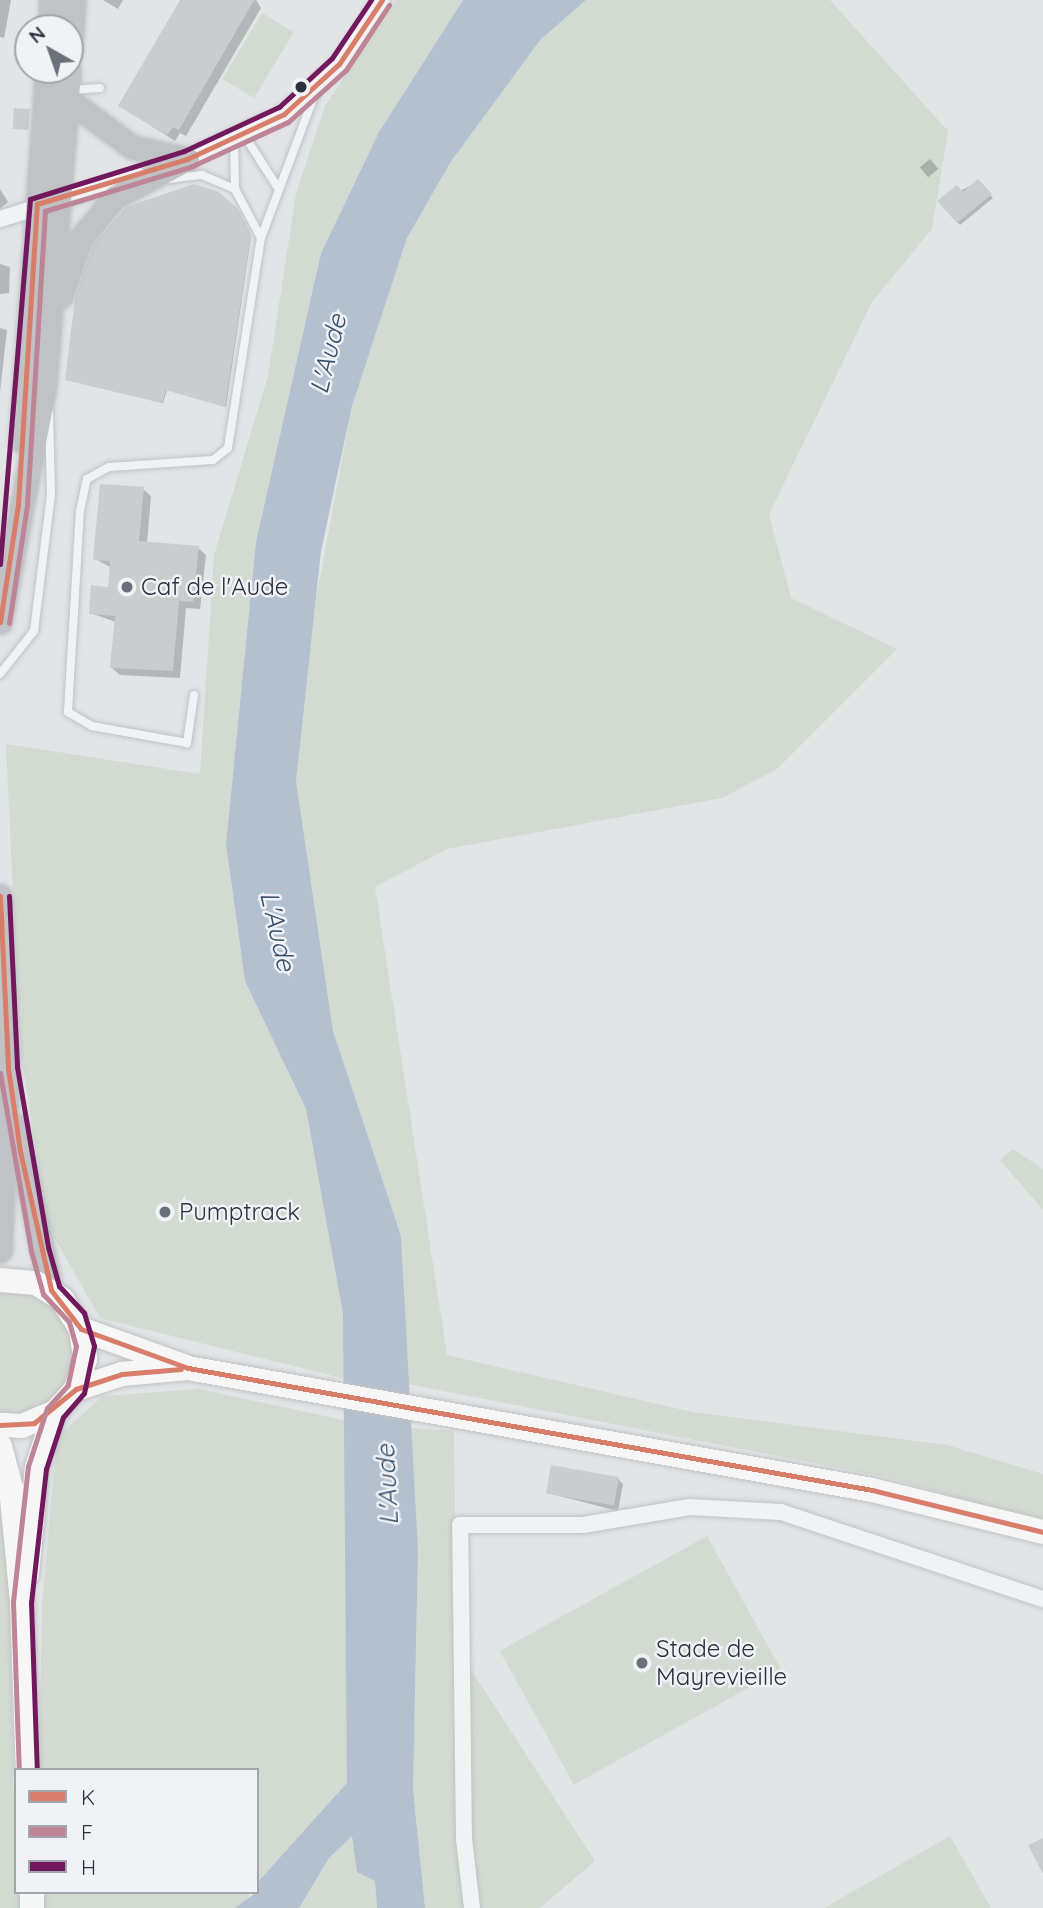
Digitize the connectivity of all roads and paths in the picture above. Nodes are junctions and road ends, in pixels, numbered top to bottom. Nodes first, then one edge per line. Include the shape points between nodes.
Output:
1 (382, 0) edge
2 (47, 84) edge
3 (319, 84) junction
4 (67, 86) edge
5 (100, 88) dead end
6 (239, 138) junction
7 (187, 159) junction
8 (146, 181) junction
9 (278, 188) junction
10 (235, 189) junction
11 (48, 202) junction
12 (0, 219) edge
13 (261, 238) junction
14 (50, 335) junction
15 (45, 383) junction
16 (18, 504) junction
17 (0, 622) edge
18 (0, 674) edge
19 (194, 695) dead end
20 (0, 896) edge
21 (8, 1068) junction
22 (0, 1251) edge
23 (0, 1280) edge
24 (51, 1290) junction
25 (81, 1329) junction
26 (188, 1368) junction
27 (76, 1389) junction
28 (55, 1412) junction
29 (0, 1425) edge
30 (0, 1446) edge
31 (1043, 1532) edge
32 (1043, 1599) edge
33 (22, 1602) junction
34 (28, 1768) edge
35 (472, 1908) edge

1 - 3 street
2 - 11 main road
3 - 6 street via 284,114
3 - 9 lane
4 - 5 lane
4 - 7 main road via 132,147
4 - 11 main road
6 - 7 street
6 - 9 lane
6 - 10 lane
7 - 8 main road
7 - 11 street
8 - 10 lane via 202,175
8 - 14 main road via 115,197 81,238
9 - 13 lane
10 - 13 lane
11 - 12 street
11 - 14 main road
11 - 16 main road
13 - 19 lane via 228,448 213,460 109,467 87,479 80,511 68,712 92,726 187,743
14 - 15 main road
15 - 16 main road
15 - 18 lane via 51,494 34,631
16 - 17 main road
20 - 21 main road
21 - 22 main road
21 - 24 main road
23 - 24 main road
24 - 25 main road
25 - 26 main road
25 - 27 main road via 85,1359
26 - 27 main road via 121,1374
26 - 31 main road via 825,1482
27 - 28 main road
28 - 29 main road via 34,1423
28 - 33 main road via 37,1467
30 - 33 main road via 11,1488
32 - 35 street via 781,1511 689,1507 583,1525 460,1525 464,1839
33 - 34 main road

